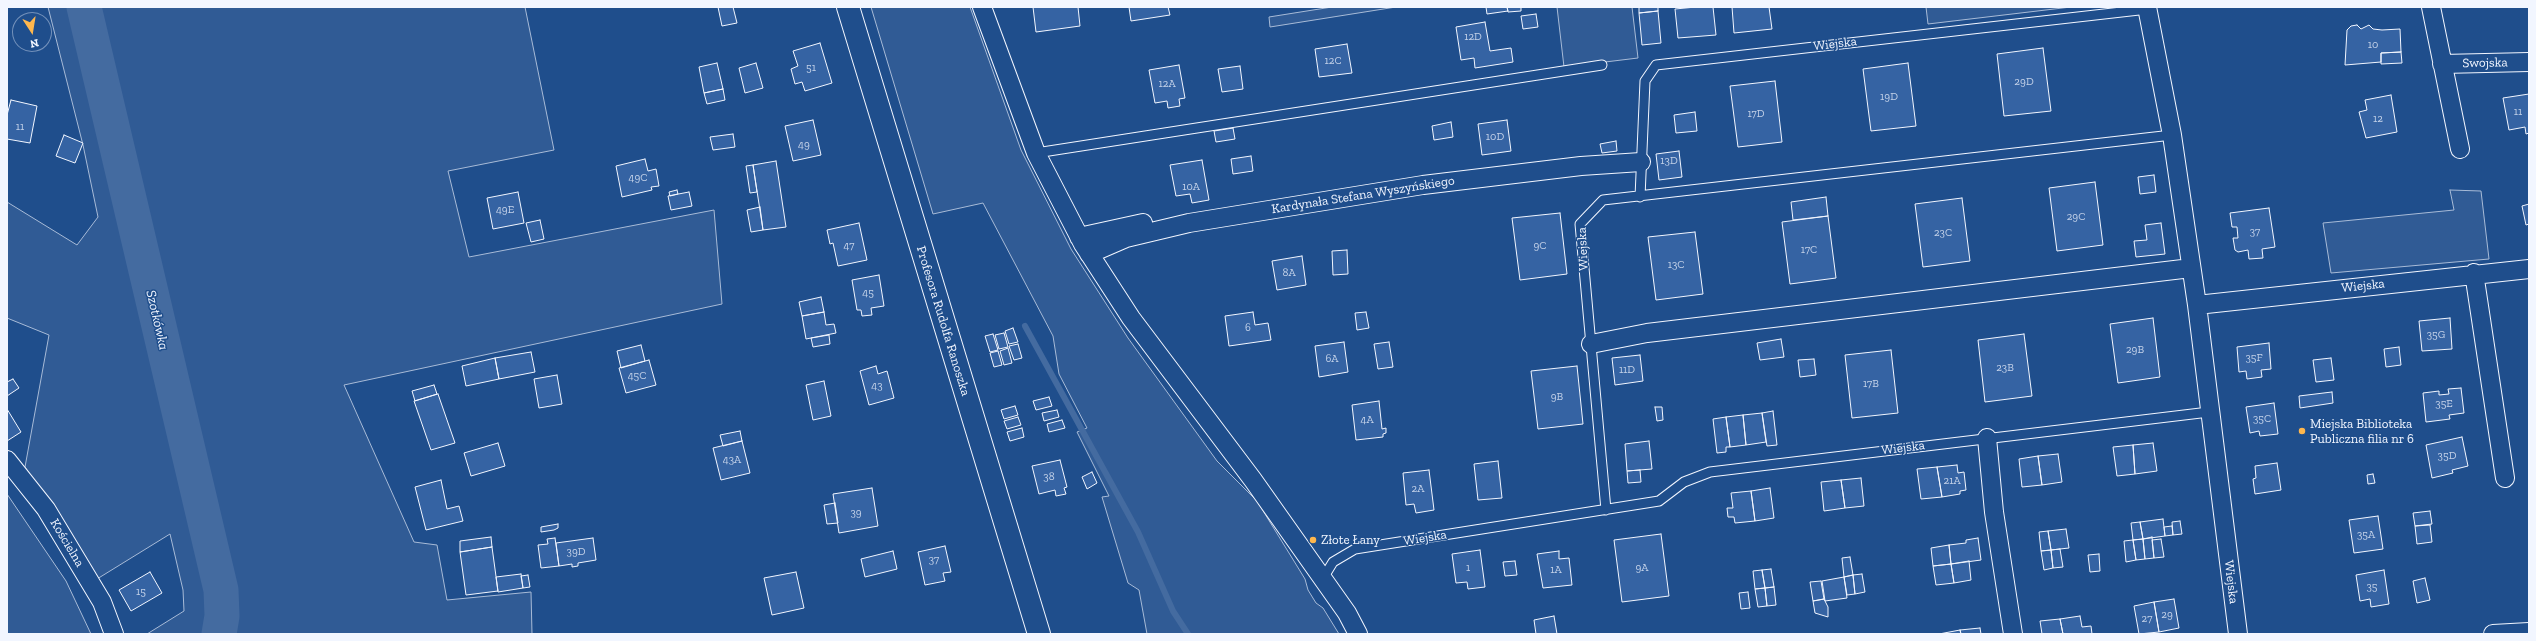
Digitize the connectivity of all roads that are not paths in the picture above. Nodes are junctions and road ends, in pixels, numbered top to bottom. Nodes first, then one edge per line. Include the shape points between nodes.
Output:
1 (848, 7) edge
2 (982, 7) edge
3 (2431, 7) edge
4 (2152, 8) edge
5 (2529, 62) edge
6 (2442, 64) junction
7 (1602, 65) dead end
8 (2172, 135) junction
9 (2460, 149) dead end
10 (1036, 153) junction
11 (1642, 162) junction
12 (1640, 197) junction
13 (1232, 216) junction
14 (1079, 237) junction
15 (1089, 254) junction
16 (2191, 268) junction
17 (2529, 269) edge
18 (2474, 273) junction
19 (2197, 305) junction
20 (1591, 344) junction
21 (2209, 412) junction
22 (1987, 438) junction
23 (7, 460) edge
24 (2505, 478) dead end
25 (1606, 510) junction
26 (1322, 580) junction
27 (2529, 632) edge
28 (114, 634) edge
29 (1039, 634) edge
30 (1358, 634) edge
31 (2013, 634) edge
32 (2238, 634) edge
33 (2493, 634) edge

1 - 29 street, Profesora Rudolfa Ranoszka
2 - 10 street
3 - 6 street
4 - 8 street, Wiejska
4 - 11 lane, Wiejska via 1656,65 1645,81
5 - 6 street, Swojska
6 - 9 street
7 - 10 lane
8 - 12 lane, Wiejska
8 - 16 street, Wiejska
10 - 14 street
11 - 12 lane, Wiejska
11 - 13 street, Kardynała Stefana Wyszyńskiego via 1581,166 1423,185
12 - 20 lane, Wiejska via 1604,200 1580,224
13 - 14 street via 1189,216 1152,221 1101,230
13 - 15 street, Kardynała Stefana Wyszyńskiego via 1126,238
14 - 15 street
15 - 26 street via 1131,318 1254,480
16 - 19 street, Wiejska
16 - 20 street via 1655,332
17 - 18 street, Wiejska
18 - 19 street, Wiejska
18 - 24 street
19 - 21 street, Wiejska
20 - 25 lane, Wiejska
21 - 22 lane, Wiejska
21 - 32 street, Wiejska
22 - 25 lane, Wiejska via 1710,472 1684,482 1659,502
22 - 31 street via 1994,512
23 - 28 street, Kościelna via 46,509 102,602
25 - 26 lane, Wiejska via 1355,549 1333,562
26 - 30 street
27 - 33 street

